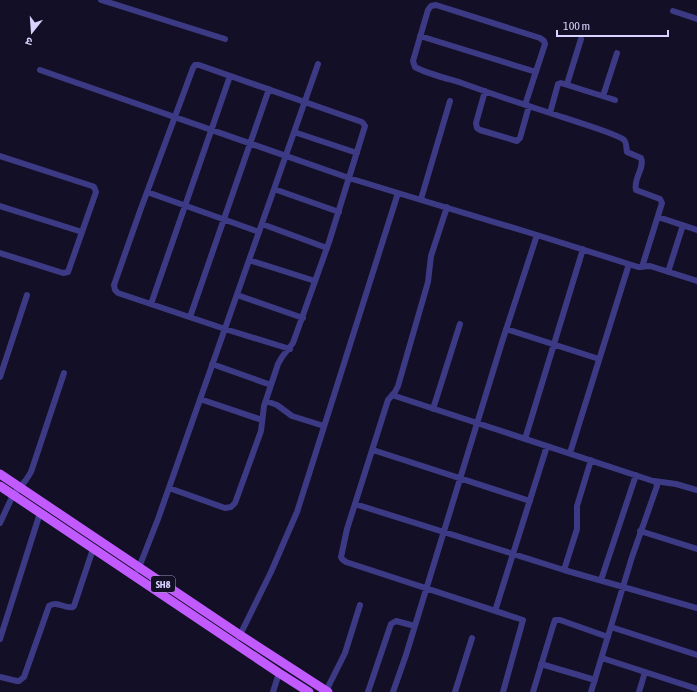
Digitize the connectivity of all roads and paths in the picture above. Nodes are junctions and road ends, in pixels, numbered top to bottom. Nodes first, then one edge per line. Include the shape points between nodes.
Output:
1 (104, 0) edge
2 (673, 11) dead end
3 (697, 19) edge
4 (420, 36) junction
5 (225, 39) dead end
6 (581, 39) dead end
7 (616, 53) dead end
8 (318, 64) dead end
9 (40, 70) dead end
10 (536, 72) junction
11 (230, 76) junction
12 (567, 84) junction
13 (269, 89) junction
14 (485, 91) junction
15 (602, 96) junction
16 (615, 100) dead end
17 (450, 101) dead end
18 (304, 102) junction
19 (527, 106) junction
20 (550, 113) junction
21 (175, 117) junction
22 (211, 130) junction
23 (294, 132) junction
24 (250, 143) junction
25 (357, 153) junction
26 (286, 155) junction
27 (0, 156) edge
28 (349, 178) junction
29 (274, 189) junction
30 (147, 192) junction
31 (398, 193) junction
32 (421, 199) junction
33 (0, 206) edge
34 (185, 206) junction
35 (447, 207) junction
36 (339, 212) junction
37 (658, 217) junction
38 (223, 220) junction
39 (262, 224) junction
40 (683, 225) junction
41 (697, 230) edge
42 (82, 232) junction
43 (259, 232) junction
44 (537, 235) junction
45 (327, 248) junction
46 (583, 249) junction
47 (0, 253) edge
48 (249, 260) junction
49 (628, 264) junction
50 (642, 267) junction
51 (668, 272) junction
52 (316, 281) junction
53 (697, 281) edge
54 (28, 295) dead end
55 (237, 295) junction
56 (151, 304) junction
57 (190, 317) junction
58 (303, 318) junction
59 (460, 324) dead end
60 (225, 329) junction
61 (506, 329) junction
62 (554, 344) junction
63 (290, 349) junction
64 (599, 359) junction
65 (212, 364) junction
66 (64, 373) dead end
67 (0, 377) edge
68 (271, 385) junction
69 (392, 396) junction
70 (200, 399) junction
71 (266, 401) junction
72 (433, 409) junction
73 (262, 420) junction
74 (478, 424) junction
75 (324, 426) junction
76 (525, 439) junction
77 (547, 446) junction
78 (373, 450) junction
79 (570, 453) junction
80 (591, 460) junction
81 (0, 474) edge
82 (636, 475) junction
83 (460, 478) junction
84 (654, 481) junction
85 (0, 486) edge
86 (19, 487) junction
87 (169, 488) junction
88 (697, 490) edge
89 (13, 495) junction
90 (530, 501) junction
91 (355, 504) junction
92 (40, 513) junction
93 (0, 523) edge
94 (640, 531) junction
95 (444, 532) junction
96 (92, 549) junction
97 (697, 549) edge
98 (514, 553) junction
99 (139, 568) junction
100 (564, 570) junction
101 (135, 577) junction
102 (601, 580) junction
103 (624, 586) junction
104 (427, 589) junction
105 (360, 604) dead end
106 (697, 608) edge
107 (495, 611) junction
108 (415, 626) junction
109 (611, 627) junction
110 (608, 637) junction
111 (472, 638) dead end
112 (0, 639) edge
113 (238, 640) junction
114 (697, 655) edge
115 (602, 658) junction
116 (542, 664) junction
117 (645, 672) junction
118 (279, 673) junction
119 (0, 678) edge
120 (595, 680) junction
121 (697, 689) edge
122 (327, 691) edge
123 (273, 692) edge
124 (309, 692) edge
125 (368, 692) edge
126 (392, 692) edge
127 (455, 692) edge
128 (503, 692) edge
129 (534, 692) edge
130 (591, 692) edge
131 (639, 692) edge

1 - 5 street
2 - 3 street
4 - 10 street
4 - 10 street via 428,10 436,5 543,40
4 - 14 street via 413,61 415,67
6 - 12 street
7 - 15 street
8 - 18 street
9 - 21 street
10 - 19 street
11 - 13 street
11 - 21 street via 196,65
11 - 22 street
12 - 15 street
12 - 20 street via 558,84
13 - 18 street
13 - 24 street
14 - 19 street
14 - 19 street via 476,123 480,130 517,141 520,138
15 - 16 street
17 - 32 street
18 - 23 street
18 - 25 street via 364,124
19 - 20 street
20 - 37 street via 623,139 627,152 642,160 636,190 662,201
21 - 22 street
21 - 30 street
22 - 24 street
22 - 34 street
23 - 25 street
23 - 26 street
24 - 26 street
24 - 38 street
25 - 28 street
26 - 28 street
26 - 29 street
27 - 42 street via 94,187 95,195
28 - 31 street
28 - 36 street
29 - 36 street
29 - 39 street
30 - 34 street
30 - 56 street via 114,288 118,293
31 - 32 street
31 - 75 street
32 - 35 street
33 - 42 street
34 - 38 street
34 - 56 street
35 - 44 street
35 - 69 street via 431,256 428,282 409,349 397,390
36 - 45 street
37 - 40 street
37 - 50 street
38 - 43 street
38 - 57 street
39 - 43 street
39 - 45 street
40 - 41 street
40 - 51 street
42 - 47 street via 66,273
43 - 48 street
44 - 46 street
44 - 61 street
45 - 52 street
46 - 49 street
46 - 62 street
48 - 52 street
48 - 55 street
49 - 50 street
49 - 64 street
50 - 51 street via 650,266
51 - 53 street
52 - 58 street
54 - 67 street
55 - 58 street
55 - 60 street
56 - 57 street
57 - 60 street
58 - 63 street
59 - 72 street
60 - 63 street
60 - 65 street
61 - 62 street
61 - 74 street
62 - 64 street
62 - 76 street
63 - 68 street via 280,360
64 - 79 street
65 - 68 street
65 - 70 street
66 - 86 street via 31,472
68 - 71 street
69 - 72 street
69 - 78 street via 388,400
70 - 73 street
70 - 87 street
71 - 73 street
71 - 75 street via 277,405 292,416
72 - 74 street
73 - 87 street via 261,431 233,506 225,508
74 - 76 street
74 - 83 street
75 - 113 street via 293,524
76 - 77 street
77 - 79 street
77 - 90 street
78 - 83 street
78 - 91 street
79 - 80 street
80 - 82 street
80 - 100 street via 577,506 577,529
81 - 86 main road, SH8
82 - 84 street
82 - 102 street
83 - 90 street
83 - 95 street
84 - 88 street
84 - 94 street via 657,486
85 - 89 main road, SH8
86 - 89 street
86 - 99 main road, SH8
87 - 99 street
89 - 92 main road, SH8
89 - 93 street
90 - 98 street
91 - 95 street
91 - 104 street via 341,554 342,559
92 - 96 main road, SH8
92 - 112 street
94 - 97 street
94 - 103 street
95 - 98 street
95 - 104 street
96 - 101 main road, SH8
96 - 119 street via 74,606 69,608 56,603 49,606 24,677 19,681
98 - 100 street
98 - 107 street
99 - 101 street
99 - 113 main road, SH8
100 - 102 street
101 - 113 main road, SH8
102 - 103 street
103 - 106 street
103 - 109 street
104 - 107 street
104 - 108 street
105 - 122 street via 345,653
107 - 128 street via 524,620
108 - 125 street via 398,621 391,624
108 - 126 street
109 - 110 street
109 - 114 street
110 - 115 street
110 - 116 street via 555,620
111 - 127 street
113 - 118 main road, SH8
113 - 122 main road, SH8
115 - 117 street
115 - 120 street
116 - 120 street
116 - 129 street
117 - 121 street
117 - 131 street
118 - 123 street
118 - 124 main road, SH8
120 - 130 street

